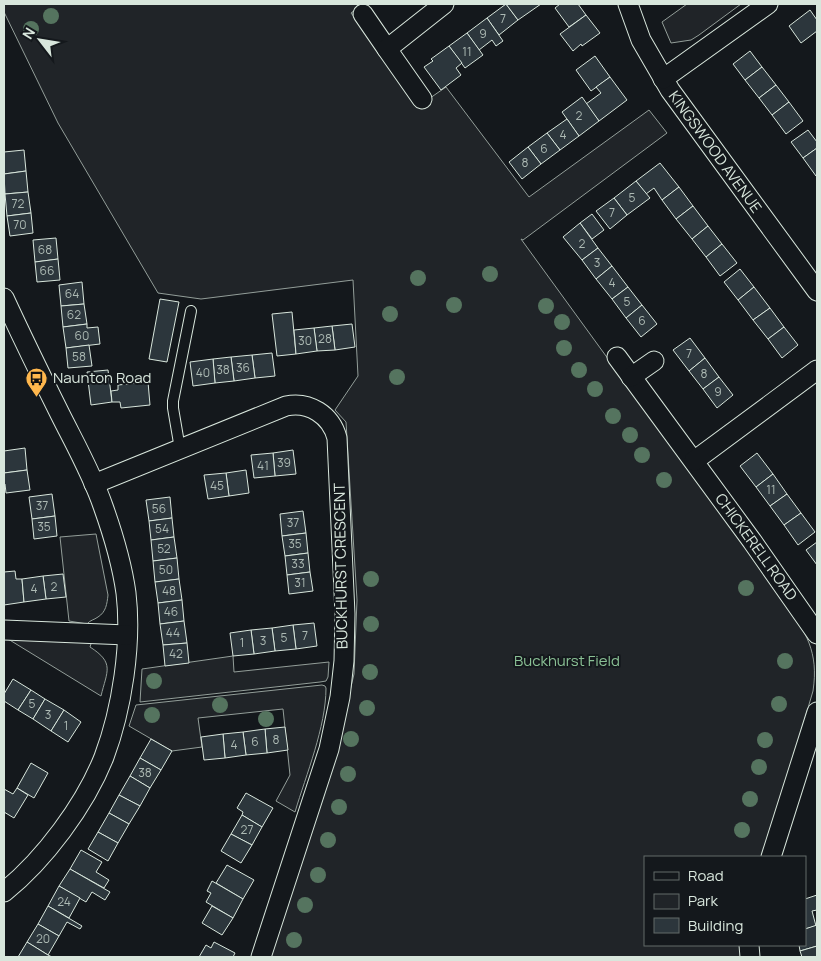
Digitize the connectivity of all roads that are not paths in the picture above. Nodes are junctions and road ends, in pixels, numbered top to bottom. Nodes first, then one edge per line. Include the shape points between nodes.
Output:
1 (444, 4) edge
2 (628, 4) edge
3 (768, 4) edge
4 (363, 14) dead end
5 (387, 49) junction
6 (663, 79) junction
7 (422, 99) dead end
8 (817, 291) edge
9 (4, 298) edge
10 (191, 311) dead end
11 (617, 357) dead end
12 (654, 361) dead end
13 (817, 370) edge
14 (631, 376) junction
15 (180, 449) junction
16 (694, 461) junction
17 (94, 484) junction
18 (4, 630) edge
19 (817, 634) edge
20 (127, 635) junction
21 (817, 712) edge
22 (771, 856) edge
23 (4, 892) edge
24 (261, 957) edge

1 - 5 street
2 - 6 street, KINGSWOOD AVENUE via 641,40
3 - 6 street
4 - 5 street
5 - 7 street
6 - 8 street, KINGSWOOD AVENUE
9 - 17 street
10 - 15 lane via 173,401
11 - 14 street, CHICKERELL ROAD
12 - 14 street
13 - 16 street
14 - 16 street, CHICKERELL ROAD
15 - 17 street, BUCKHURST CRESCENT
15 - 24 street, BUCKHURST CRESCENT via 279,408 298,404 311,407 329,420 337,438 345,614 340,697 329,749
16 - 19 street, CHICKERELL ROAD
17 - 20 street via 107,517 123,577
18 - 20 street
20 - 23 street via 122,682 100,765 60,831 28,871
21 - 22 street

